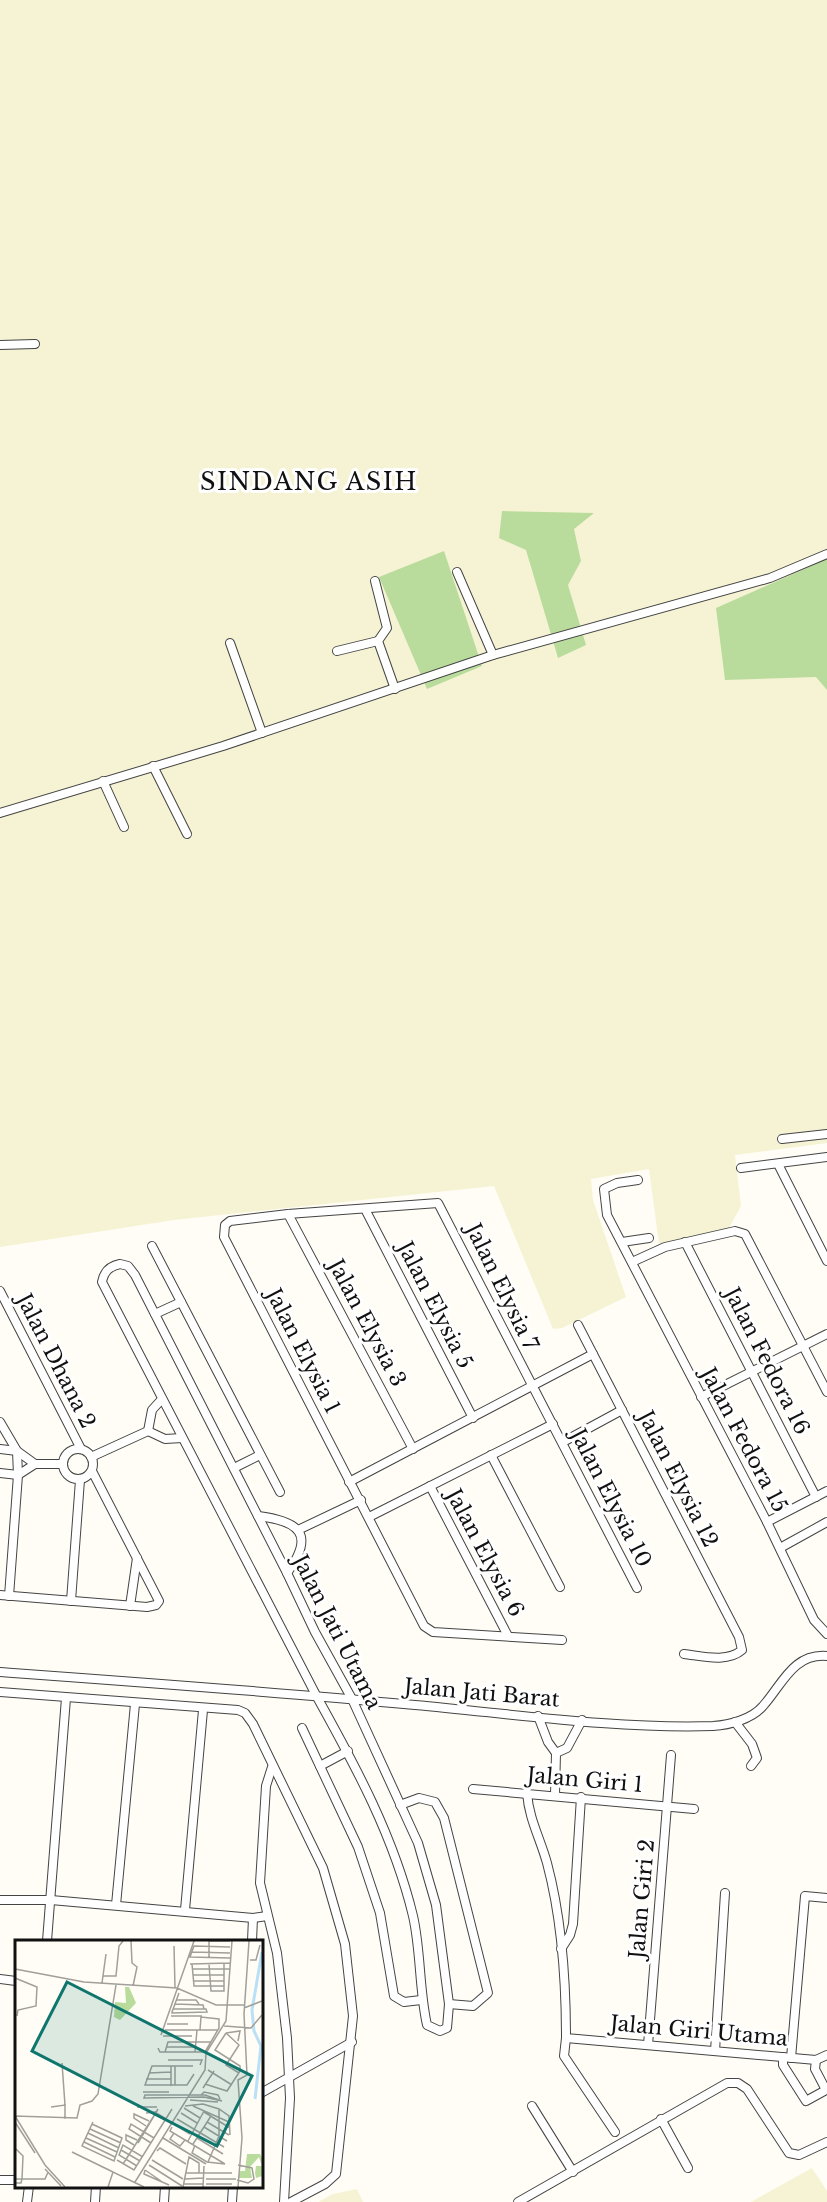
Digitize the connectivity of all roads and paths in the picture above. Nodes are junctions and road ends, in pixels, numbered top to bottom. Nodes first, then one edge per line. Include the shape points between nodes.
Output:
1 (35, 344) dead end
2 (0, 345) edge
3 (827, 554) edge
4 (457, 572) dead end
5 (375, 581) dead end
6 (378, 641) junction
7 (230, 644) dead end
8 (337, 651) dead end
9 (493, 655) junction
10 (395, 689) junction
11 (262, 733) junction
12 (153, 766) junction
13 (103, 781) junction
14 (0, 813) edge
15 (124, 827) dead end
16 (187, 834) dead end
17 (827, 1134) edge
18 (782, 1139) dead end
19 (827, 1157) edge
20 (778, 1164) junction
21 (741, 1168) dead end
22 (638, 1180) dead end
23 (365, 1209) junction
24 (288, 1214) junction
25 (649, 1238) dead end
26 (622, 1242) junction
27 (685, 1242) junction
28 (152, 1246) dead end
29 (827, 1261) edge
30 (632, 1262) junction
31 (0, 1291) edge
32 (181, 1302) junction
33 (155, 1314) junction
34 (578, 1325) dead end
35 (827, 1335) edge
36 (804, 1346) junction
37 (593, 1354) junction
38 (752, 1371) junction
39 (533, 1388) junction
40 (827, 1392) edge
41 (701, 1397) junction
42 (162, 1399) junction
43 (622, 1410) junction
44 (473, 1418) junction
45 (0, 1422) edge
46 (553, 1424) junction
47 (148, 1431) junction
48 (182, 1438) junction
49 (563, 1442) junction
50 (80, 1447) junction
51 (0, 1449) edge
52 (414, 1449) junction
53 (17, 1451) junction
54 (260, 1455) junction
55 (491, 1455) junction
56 (91, 1457) junction
57 (35, 1464) junction
58 (63, 1464) junction
59 (234, 1468) junction
60 (92, 1471) junction
61 (0, 1473) edge
62 (18, 1474) junction
63 (80, 1480) junction
64 (349, 1482) junction
65 (430, 1486) junction
66 (827, 1491) edge
67 (280, 1492) dead end
68 (816, 1497) junction
69 (361, 1500) junction
70 (258, 1516) junction
71 (369, 1517) junction
72 (767, 1522) junction
73 (827, 1522) edge
74 (298, 1530) junction
75 (780, 1548) junction
76 (137, 1556) junction
77 (287, 1573) junction
78 (560, 1587) dead end
79 (637, 1588) dead end
80 (4, 1596) edge
81 (71, 1601) junction
82 (130, 1606) junction
83 (826, 1633) edge
84 (508, 1636) junction
85 (562, 1640) dead end
86 (684, 1654) dead end
87 (827, 1656) edge
88 (0, 1672) edge
89 (0, 1692) edge
90 (316, 1697) junction
91 (66, 1698) junction
92 (352, 1699) junction
93 (135, 1704) junction
94 (203, 1710) junction
95 (538, 1716) junction
96 (582, 1720) junction
97 (735, 1722) junction
98 (302, 1728) dead end
99 (348, 1751) junction
100 (556, 1753) junction
101 (671, 1755) dead end
102 (320, 1766) junction
103 (752, 1766) dead end
104 (272, 1767) junction
105 (473, 1789) dead end
106 (527, 1792) junction
107 (555, 1795) junction
108 (581, 1797) junction
109 (400, 1805) junction
110 (668, 1806) junction
111 (694, 1809) dead end
112 (725, 1893) dead end
113 (827, 1898) edge
114 (0, 1900) edge
115 (51, 1900) junction
116 (116, 1905) junction
117 (185, 1910) junction
118 (267, 1916) junction
119 (253, 1918) junction
120 (47, 1940) edge
121 (252, 1940) edge
122 (561, 1949) junction
123 (0, 1979) edge
124 (15, 1982) edge
125 (421, 2001) junction
126 (450, 2004) junction
127 (566, 2038) junction
128 (352, 2042) junction
129 (648, 2045) junction
130 (715, 2051) junction
131 (827, 2055) edge
132 (787, 2057) junction
133 (816, 2060) junction
134 (289, 2076) junction
135 (262, 2092) edge
136 (532, 2106) dead end
137 (661, 2119) junction
138 (615, 2132) dead end
139 (827, 2142) edge
140 (688, 2168) dead end
141 (573, 2172) junction
142 (29, 2187) edge
143 (96, 2187) edge
144 (165, 2187) edge
145 (233, 2187) edge
146 (27, 2202) edge
147 (95, 2202) edge
148 (164, 2202) edge
149 (232, 2202) edge
150 (284, 2202) edge
151 (291, 2202) edge
152 (518, 2202) edge

1 - 2 street
3 - 9 street via 770,578
4 - 9 street
5 - 6 street via 387,628
6 - 8 street
6 - 10 street
7 - 11 street
9 - 10 street
10 - 11 street
11 - 12 street
12 - 13 street
12 - 16 street
13 - 14 street
13 - 15 street
17 - 18 street
19 - 20 street
20 - 21 street
20 - 29 street
22 - 26 street, Jalan Fedora 15 via 604,1189 607,1215
23 - 24 street
23 - 39 street, Jalan Elysia 7 via 438,1203
23 - 44 street, Jalan Elysia 5
24 - 52 street, Jalan Elysia 3
24 - 64 street, Jalan Elysia 1 via 230,1221 225,1225 224,1237
25 - 26 street
26 - 30 street, Jalan Fedora 15
27 - 30 street
27 - 36 street via 745,1233
27 - 38 street, Jalan Fedora 16
28 - 32 street
30 - 41 street, Jalan Fedora 15
31 - 50 street, Jalan Dhana 2
32 - 33 street
32 - 54 street
33 - 42 street, Jalan Jati Utama via 128,1266 111,1266 102,1282
33 - 59 street, Jalan Jati Utama
34 - 37 street, Jalan Elysia 12
35 - 36 street
36 - 38 street
36 - 40 street
37 - 39 street
37 - 43 street, Jalan Elysia 12
38 - 41 street
38 - 68 street, Jalan Fedora 16
39 - 44 street
39 - 46 street, Jalan Elysia 7
41 - 72 street, Jalan Fedora 15
42 - 47 street via 152,1410
42 - 48 street, Jalan Jati Utama
43 - 49 street
43 - 86 street, Jalan Elysia 12 via 739,1637 742,1650 726,1658
44 - 52 street
45 - 53 street
46 - 49 street, Jalan Elysia 10
46 - 55 street
47 - 48 street via 165,1439
47 - 56 street
48 - 90 street, Jalan Jati Utama
49 - 79 street, Jalan Elysia 10
50 - 56 street
50 - 58 street via 66,1455
51 - 53 street
52 - 64 street
53 - 57 street
53 - 62 street
54 - 59 street
54 - 67 street
55 - 65 street
55 - 78 street
56 - 60 street
57 - 58 street
57 - 62 street
58 - 63 street via 71,1478
59 - 70 street, Jalan Jati Utama
60 - 63 street
60 - 76 street
61 - 62 street
62 - 80 street
63 - 81 street
64 - 69 street, Jalan Elysia 1
65 - 71 street
65 - 84 street, Jalan Elysia 6
66 - 68 street
68 - 72 street
69 - 71 street, Jalan Elysia 1
69 - 74 street
70 - 74 street via 281,1519
70 - 77 street, Jalan Jati Utama
71 - 84 street, Jalan Elysia 1 via 424,1626 434,1632
72 - 75 street, Jalan Fedora 15
73 - 75 street
74 - 77 street via 301,1548
75 - 83 street, Jalan Fedora 15 via 814,1620
76 - 82 street
76 - 82 street via 159,1601 147,1607
77 - 92 street, Jalan Jati Utama
80 - 81 street
81 - 82 street
84 - 85 street
87 - 97 street, Jalan Jati Barat via 805,1660 784,1677 763,1707
88 - 90 street, Jalan Jati Barat
89 - 91 street
90 - 92 street, Jalan Jati Barat
90 - 99 street, Jalan Jati Utama
91 - 93 street
91 - 115 street
92 - 95 street, Jalan Jati Barat
92 - 109 street, Jalan Jati Utama
93 - 94 street
93 - 116 street
94 - 104 street via 245,1713
94 - 117 street
95 - 96 street, Jalan Jati Barat
95 - 100 street
96 - 97 street, Jalan Jati Barat via 656,1726 717,1726
96 - 100 street via 567,1748
97 - 103 street via 756,1751 758,1758
98 - 102 street
99 - 102 street
99 - 125 street, Jalan Jati Utama via 392,1845 413,1918
100 - 107 street
101 - 110 street, Jalan Giri 2
102 - 125 street via 358,1847 380,1913 394,1996 404,2002
104 - 118 street via 266,1786 260,1882
104 - 128 street via 322,1868 345,1944
105 - 106 street, Jalan Giri 1
106 - 107 street, Jalan Giri 1
106 - 122 street via 528,1814 547,1863
107 - 108 street, Jalan Giri 1
108 - 110 street, Jalan Giri 1
108 - 122 street via 573,1924
109 - 126 street, Jalan Jati Utama via 418,1843 436,1905
109 - 126 street via 419,1798 435,1802 444,1818 488,1993 473,2006
110 - 111 street, Jalan Giri 1
110 - 129 street, Jalan Giri 2
112 - 130 street
113 - 132 street via 804,1896
114 - 115 street
115 - 116 street
115 - 120 street
116 - 117 street
117 - 119 street
118 - 119 street
118 - 134 street via 277,1953
119 - 121 street
122 - 127 street
123 - 124 street
125 - 126 street, Jalan Jati Utama via 427,2025 440,2031 447,2028
127 - 129 street, Jalan Giri Utama
127 - 138 street via 564,2056
128 - 134 street
128 - 151 street via 336,2174
129 - 130 street, Jalan Giri Utama
130 - 132 street, Jalan Giri Utama
131 - 133 street, Jalan Giri Utama
132 - 133 street, Jalan Giri Utama
132 - 133 street via 783,2065 806,2101 826,2090 815,2069
134 - 135 street
134 - 150 street
136 - 141 street
137 - 139 street via 727,2083 738,2084 747,2089 789,2153 799,2155
137 - 140 street
137 - 141 street
141 - 152 street
142 - 146 street
143 - 147 street
144 - 148 street
145 - 149 street

